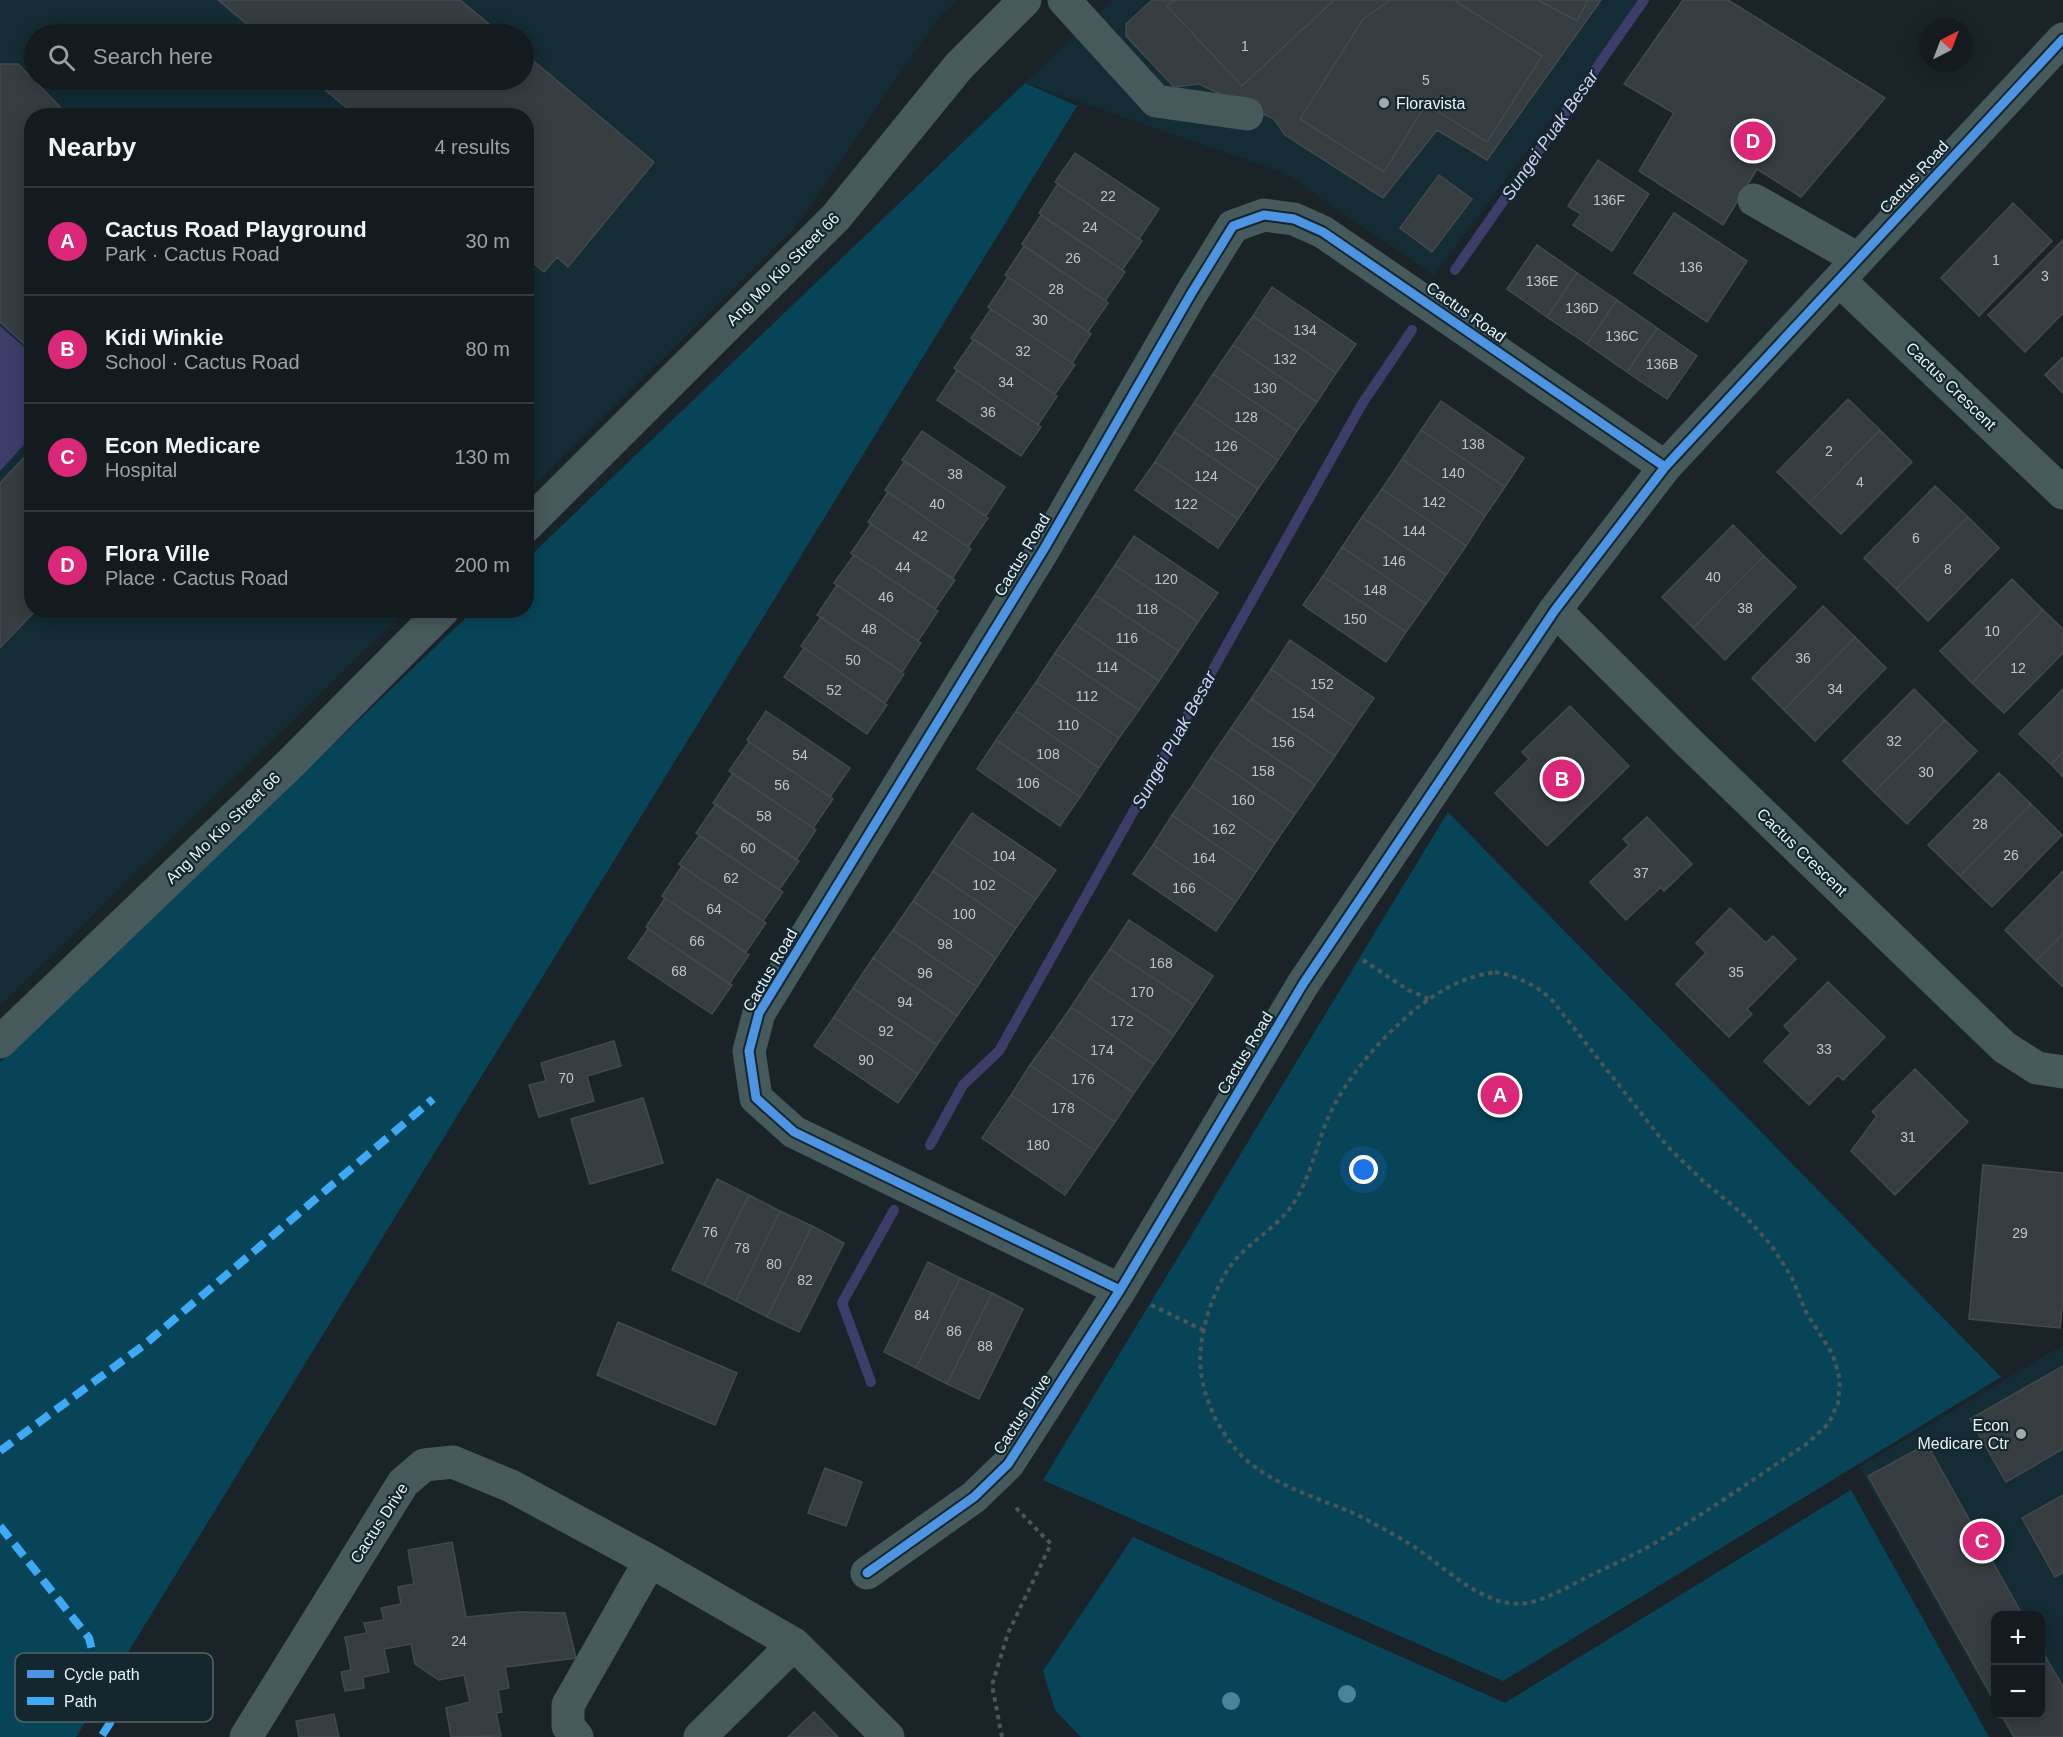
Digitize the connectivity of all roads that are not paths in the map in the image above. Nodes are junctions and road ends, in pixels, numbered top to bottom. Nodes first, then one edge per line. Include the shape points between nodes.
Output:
1 (1025, 0) edge
2 (1064, 0) edge
3 (2063, 39) edge
4 (1247, 114) dead end
5 (1754, 200) dead end
6 (1848, 270) junction
7 (1665, 467) junction
8 (2063, 493) edge
9 (534, 518) edge
10 (1555, 610) junction
11 (434, 618) edge
12 (0, 1042) edge
13 (2063, 1072) edge
14 (1120, 1290) junction
15 (650, 1561) junction
16 (867, 1573) dead end
17 (794, 1644) junction
18 (246, 1737) edge
19 (577, 1737) edge
20 (700, 1737) edge
21 (888, 1737) edge

1 - 9 street, Ang Mo Kio Street 66 via 959,66 836,217
2 - 4 street via 1156,101
3 - 6 street, Cactus Road
5 - 6 street, Cactus Crescent
6 - 7 street, Cactus Road
6 - 8 street, Cactus Crescent
7 - 10 street, Cactus Road
7 - 14 street, Cactus Road via 1323,232 1294,219 1263,215 1233,226 1044,549 759,1013 749,1051 756,1098 794,1132
10 - 13 street, Cactus Crescent via 2004,1047 2037,1068
10 - 14 street, Cactus Road via 1303,984
11 - 12 street, Ang Mo Kio Street 66 via 291,763
14 - 16 street, Cactus Drive via 1008,1464 936,1526
15 - 17 street, Cactus Drive
15 - 18 street, Cactus Drive via 511,1486 453,1462 424,1465 403,1483
15 - 19 street via 568,1705 568,1726
17 - 20 street
17 - 21 street

